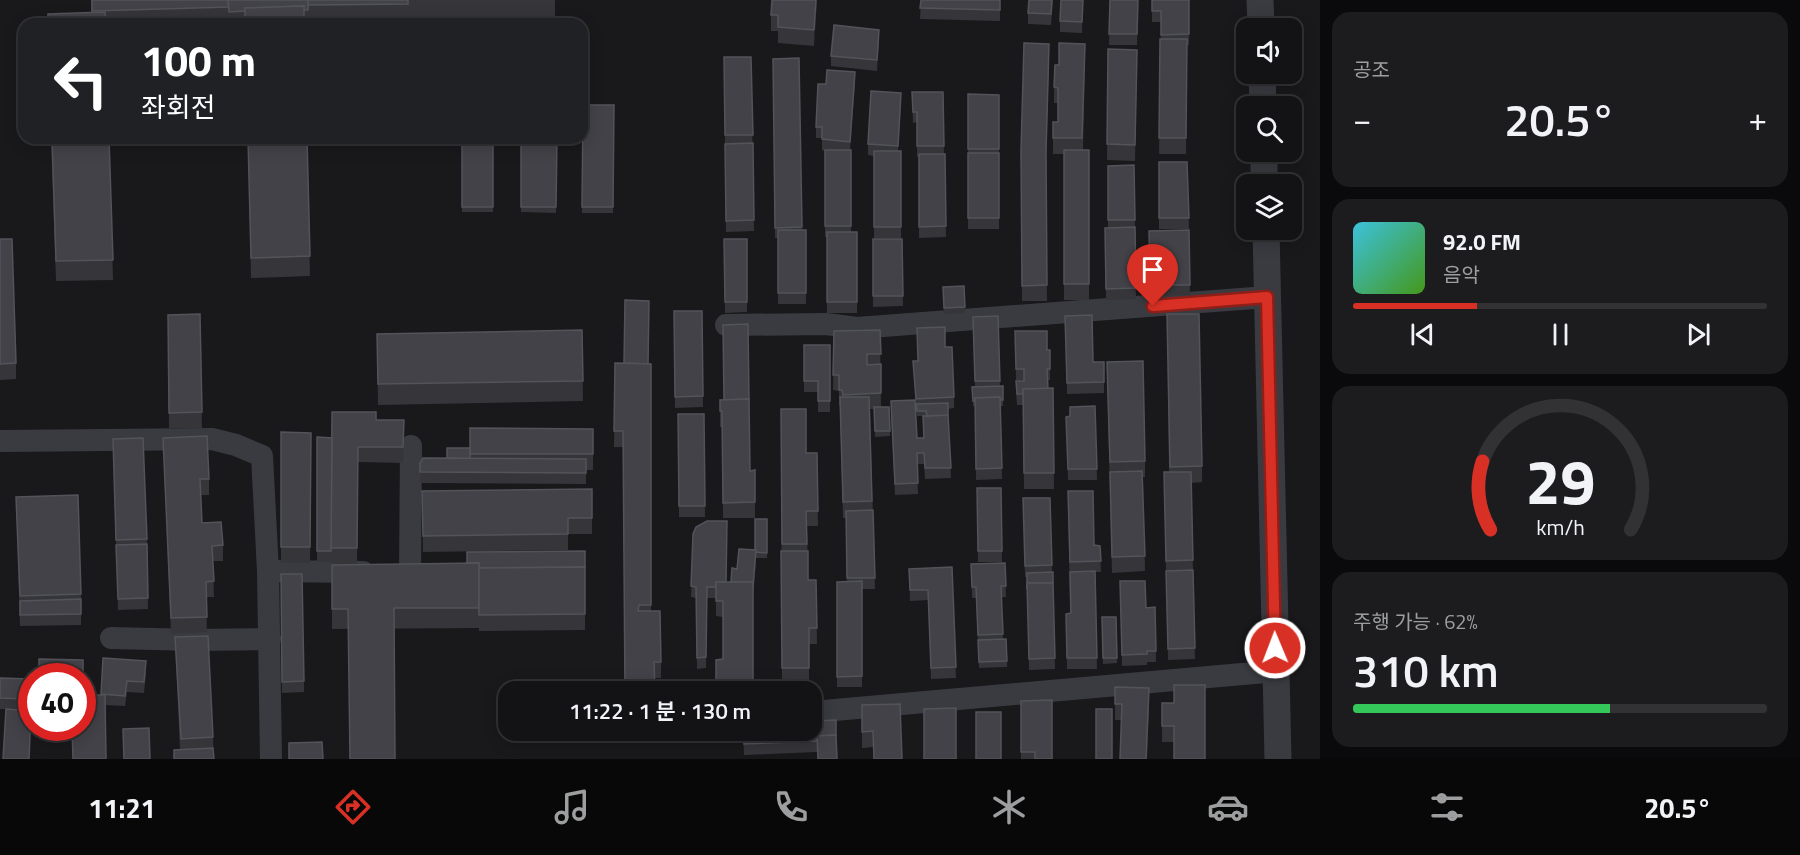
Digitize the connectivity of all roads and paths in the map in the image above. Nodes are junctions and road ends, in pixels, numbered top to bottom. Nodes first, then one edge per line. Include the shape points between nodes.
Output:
1 (1260, 0) edge
2 (1261, 18) edge
3 (1266, 240) edge
4 (1267, 297) junction
5 (726, 326) edge
6 (0, 441) edge
7 (411, 446) dead end
8 (268, 571) junction
9 (433, 572) edge
10 (410, 573) junction
11 (111, 638) dead end
12 (270, 639) junction
13 (1276, 671) junction
14 (822, 711) edge
15 (271, 759) edge
16 (1278, 759) edge

1 - 2 street
3 - 4 street
4 - 5 street via 857,328 826,324
4 - 13 street
6 - 8 street via 212,439 262,456
7 - 10 street
8 - 10 street
8 - 12 street
9 - 10 street
11 - 12 street
12 - 15 street
13 - 14 street
13 - 16 street

